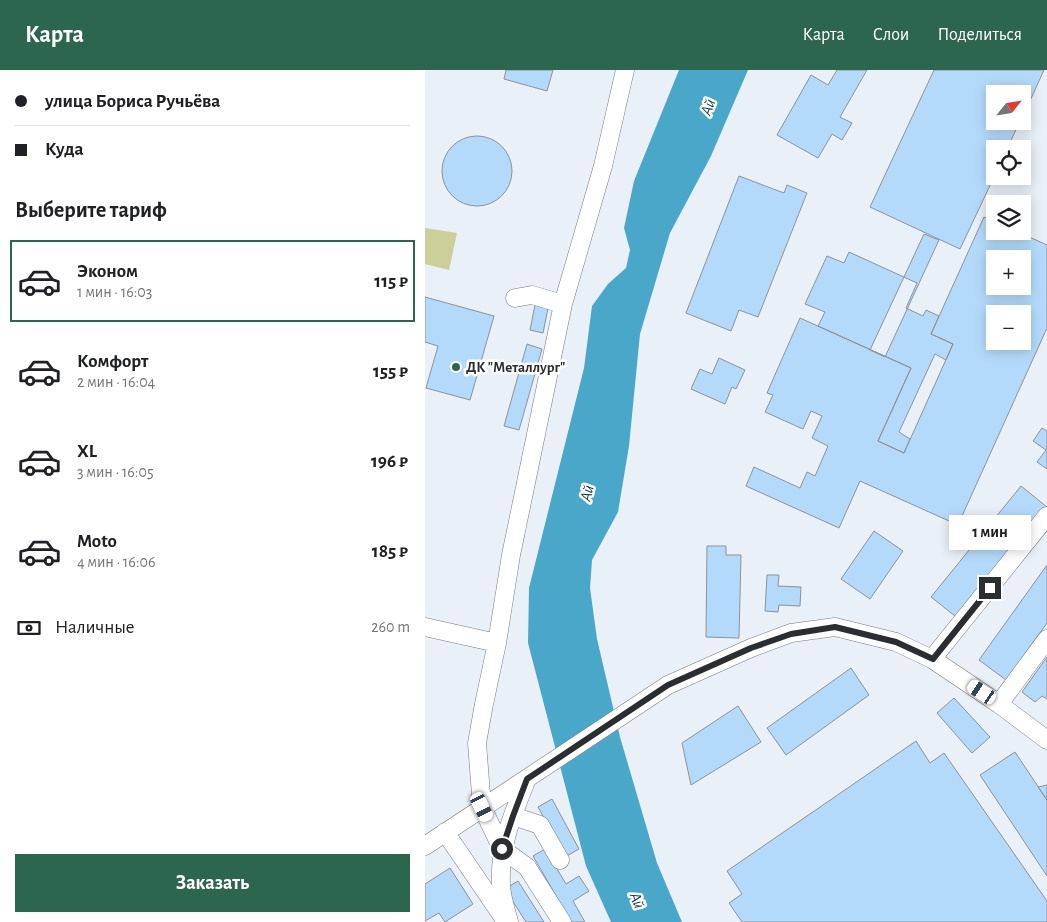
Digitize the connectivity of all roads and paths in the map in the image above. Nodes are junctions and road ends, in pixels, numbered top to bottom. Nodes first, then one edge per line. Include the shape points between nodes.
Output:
1 (625, 70) edge
2 (515, 298) dead end
3 (563, 304) junction
4 (1047, 516) edge
5 (425, 627) edge
6 (1047, 639) edge
7 (497, 643) junction
8 (933, 659) junction
9 (999, 704) junction
10 (1047, 740) edge
11 (534, 775) junction
12 (482, 807) junction
13 (513, 816) junction
14 (445, 832) junction
15 (425, 846) edge
16 (502, 849) junction
17 (560, 860) dead end
18 (508, 922) edge
19 (561, 922) edge

1 - 3 street via 603,166
2 - 3 street via 532,296
3 - 7 street via 511,555
4 - 8 street
5 - 7 street
6 - 9 street
7 - 12 street via 477,744
8 - 9 street
8 - 11 street via 896,642 835,627 791,634 668,685
9 - 10 street
11 - 12 street
11 - 13 street
12 - 14 street
12 - 16 street
13 - 16 street
13 - 17 street via 540,825
14 - 15 street
14 - 18 street
16 - 18 street via 501,885
16 - 19 street via 527,867

